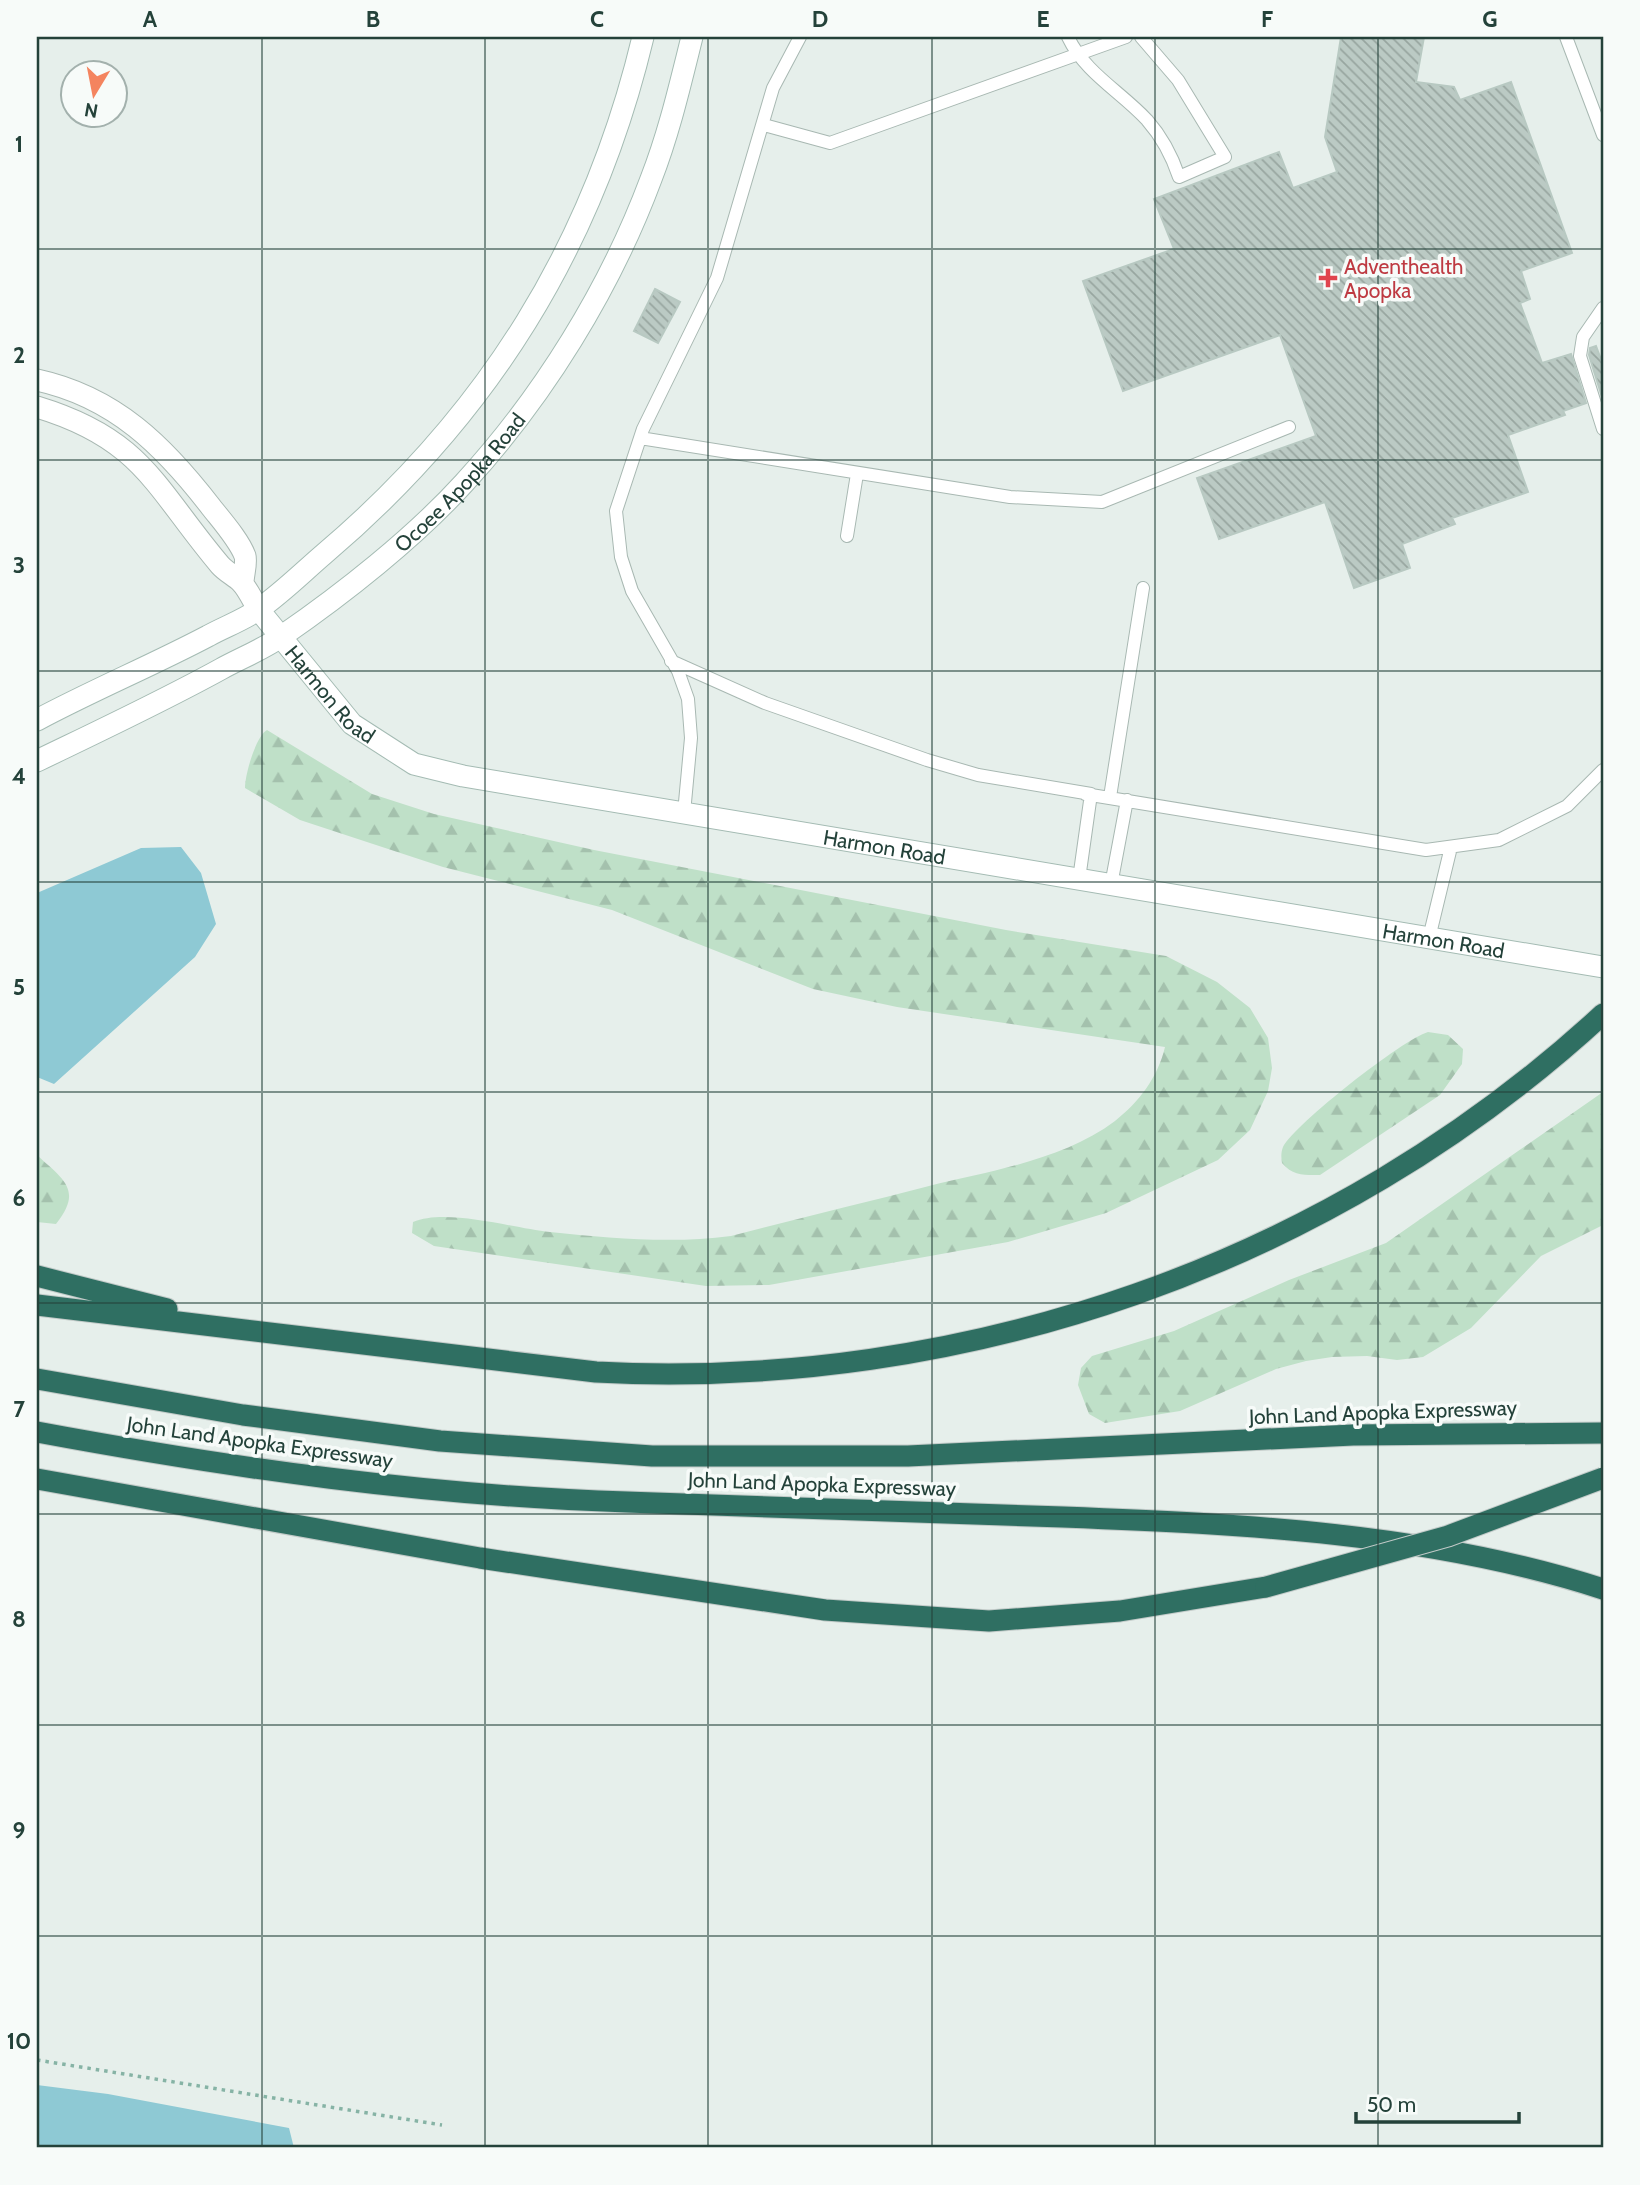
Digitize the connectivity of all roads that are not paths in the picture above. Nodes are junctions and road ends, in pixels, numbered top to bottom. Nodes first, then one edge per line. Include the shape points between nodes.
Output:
1 (643, 37) edge
2 (692, 37) edge
3 (800, 37) edge
4 (1068, 37) edge
5 (1126, 37) edge
6 (1141, 37) edge
7 (1566, 37) edge
8 (1078, 55) junction
9 (764, 125) junction
10 (1603, 135) edge
11 (1603, 308) edge
12 (37, 380) edge
13 (37, 407) edge
14 (1289, 427) dead end
15 (1603, 429) edge
16 (640, 438) junction
17 (857, 474) junction
18 (847, 536) dead end
19 (243, 583) junction
20 (1143, 588) dead end
21 (258, 609) junction
22 (280, 638) junction
23 (671, 660) junction
24 (37, 720) edge
25 (37, 761) edge
26 (1603, 771) edge
27 (1088, 794) junction
28 (1110, 797) junction
29 (1127, 800) junction
30 (684, 813) junction
31 (1451, 847) junction
32 (1079, 879) junction
33 (1111, 885) junction
34 (1429, 938) junction
35 (1603, 967) edge
36 (1602, 1015) edge
37 (37, 1276) edge
38 (37, 1305) edge
39 (247, 1329) junction
40 (37, 1379) edge
41 (37, 1432) edge
42 (1603, 1433) edge
43 (1603, 1478) edge
44 (37, 1479) edge
45 (1603, 1589) edge

1 - 21 street, Ocoee Apopka Road via 623,114 579,224 533,311 474,399 426,459 370,514
2 - 22 street, Ocoee Apopka Road via 674,111 646,192 613,264 523,412 463,484 409,537
3 - 9 lane via 773,88
4 - 8 lane
5 - 8 lane
6 - 8 lane via 1178,80 1224,157 1179,177 1146,119
7 - 10 lane
8 - 9 lane via 830,144
9 - 16 lane via 717,278
11 - 15 lane via 1583,337 1580,356
12 - 19 street, Harmon Road via 83,394 159,445 245,557
13 - 19 street, Harmon Road via 103,433 135,458 222,567
14 - 17 lane via 1102,502 1010,497
16 - 17 lane
16 - 23 lane via 616,510 621,557 632,591
17 - 18 lane
19 - 21 street, Harmon Road
20 - 28 lane
21 - 22 street, Harmon Road
21 - 24 street, Ocoee Apopka Road
22 - 25 street, Ocoee Apopka Road
22 - 30 street, Harmon Road via 352,724 414,764
23 - 27 lane via 765,703 927,760 978,775
23 - 30 lane via 688,699 691,738
26 - 31 lane via 1567,806 1499,841
27 - 28 lane
27 - 32 lane
28 - 29 lane
29 - 31 lane via 1426,850
29 - 33 lane
30 - 32 street, Harmon Road
31 - 34 lane
32 - 33 street, Harmon Road
33 - 34 street, Harmon Road
34 - 35 street, Harmon Road
36 - 39 highway via 1456,1133 1321,1214 1161,1287 971,1342 829,1367 677,1377 596,1373
37 - 39 highway
38 - 39 highway
40 - 42 highway, John Land Apopka Expressway via 243,1415 440,1441 652,1456 908,1456 1353,1436
41 - 45 highway, John Land Apopka Expressway via 415,1489 620,1502 1144,1520 1354,1535 1546,1570
43 - 44 highway, bridge via 1448,1536 1266,1587 1120,1611 989,1621 825,1610 480,1558

